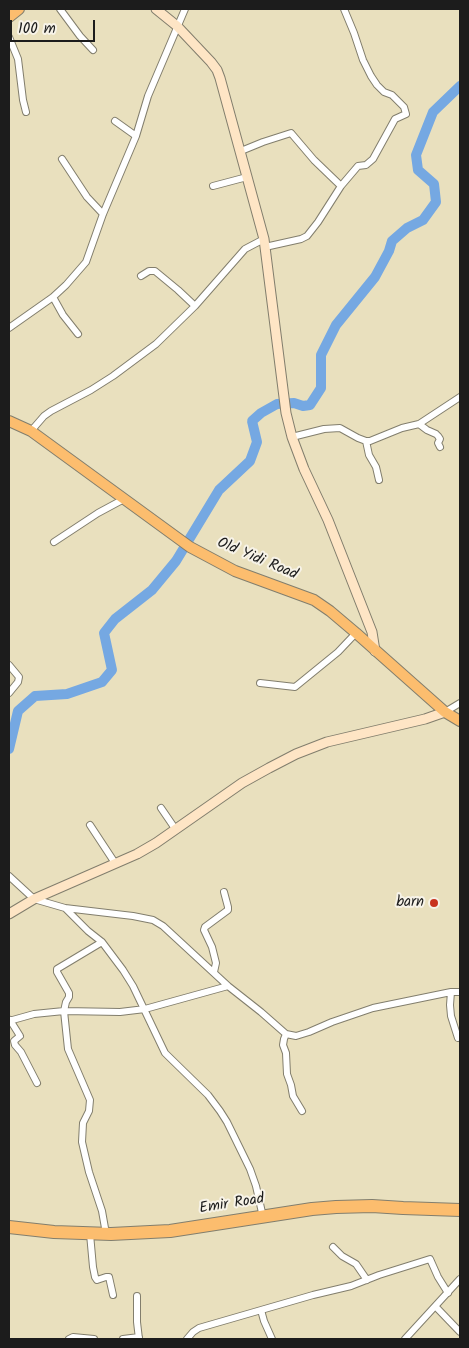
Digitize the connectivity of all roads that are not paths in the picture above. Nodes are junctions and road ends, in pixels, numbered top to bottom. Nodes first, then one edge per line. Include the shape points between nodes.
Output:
1 (19, 9) edge
2 (60, 9) edge
3 (156, 9) edge
4 (185, 9) edge
5 (344, 9) edge
6 (9, 17) edge
7 (177, 26) junction
8 (9, 37) edge
9 (93, 50) dead end
10 (26, 112) dead end
11 (115, 121) dead end
12 (136, 136) junction
13 (241, 151) junction
14 (62, 159) dead end
15 (248, 177) junction
16 (213, 186) dead end
17 (341, 186) junction
18 (103, 214) junction
19 (265, 243) junction
20 (141, 276) dead end
21 (52, 297) junction
22 (195, 306) junction
23 (9, 328) edge
24 (78, 334) dead end
25 (460, 397) edge
26 (9, 421) edge
27 (418, 424) junction
28 (31, 431) junction
29 (292, 437) junction
30 (366, 441) junction
31 (440, 447) dead end
32 (379, 480) dead end
33 (124, 499) junction
34 (54, 542) dead end
35 (356, 633) junction
36 (375, 651) junction
37 (9, 665) edge
38 (260, 683) dead end
39 (9, 693) edge
40 (460, 704) edge
41 (445, 712) junction
42 (460, 721) edge
43 (161, 808) dead end
44 (90, 825) dead end
45 (176, 830) junction
46 (115, 863) junction
47 (9, 876) edge
48 (224, 892) dead end
49 (34, 899) junction
50 (64, 908) junction
51 (9, 914) edge
52 (102, 942) junction
53 (214, 972) junction
54 (228, 986) junction
55 (451, 992) junction
56 (460, 992) edge
57 (145, 1009) junction
58 (64, 1011) junction
59 (9, 1020) edge
60 (286, 1034) junction
61 (458, 1038) dead end
62 (37, 1083) dead end
63 (302, 1111) dead end
64 (460, 1206) edge
65 (460, 1210) edge
66 (262, 1214) junction
67 (9, 1221) edge
68 (9, 1227) edge
69 (105, 1228) junction
70 (90, 1234) junction
71 (333, 1247) dead end
72 (460, 1279) edge
73 (367, 1280) junction
74 (448, 1293) junction
75 (113, 1295) dead end
76 (137, 1296) dead end
77 (436, 1307) junction
78 (261, 1310) junction
79 (459, 1330) edge
80 (139, 1338) edge
81 (69, 1339) edge
82 (94, 1339) edge
83 (123, 1339) edge
84 (187, 1339) edge
85 (272, 1339) edge
86 (406, 1339) edge

1 - 6 main road
2 - 9 street
3 - 7 street
4 - 7 street
5 - 17 street via 370,76 404,107 406,114 395,120 372,159 366,165 358,166
7 - 12 street via 148,96
7 - 13 street via 217,70
8 - 10 street via 18,59
11 - 12 street
12 - 18 street
13 - 15 street
13 - 17 street via 291,133
14 - 18 street via 87,197
15 - 16 street
15 - 19 street
17 - 19 street via 302,240
18 - 21 street via 86,262
19 - 22 street via 244,249
19 - 29 street via 286,413
20 - 22 street via 149,271 163,276
21 - 23 street
21 - 24 street
22 - 28 street via 148,350 91,390 51,411
25 - 27 street
26 - 28 main road, Old Yidi Road
27 - 30 street
27 - 31 street via 436,434
28 - 33 main road, Old Yidi Road
29 - 30 street via 340,428
29 - 36 street via 372,632
30 - 32 street
33 - 34 street
33 - 35 main road, Old Yidi Road via 186,544 235,571 314,600
35 - 36 main road, Old Yidi Road
35 - 38 street via 295,687
36 - 41 main road, Old Yidi Road
37 - 39 street via 19,678
40 - 41 street
41 - 42 main road, Old Yidi Road
41 - 45 street via 327,742 296,754 242,783
43 - 45 street
44 - 46 street
45 - 46 street via 137,854
46 - 49 street
47 - 49 street
48 - 53 street via 228,910 204,930 216,963
49 - 50 street
49 - 51 street
50 - 52 street
50 - 53 street via 153,920
52 - 57 street via 123,970
52 - 58 street via 57,969 70,997
53 - 54 street
54 - 57 street
54 - 60 street
55 - 56 street
55 - 60 street via 373,1008 296,1036
55 - 61 street via 451,1016
57 - 58 street
57 - 66 street via 165,1053 208,1095 227,1122 250,1169
58 - 59 street
58 - 69 street via 68,1049 90,1100 83,1122 82,1142
59 - 62 street via 20,1036 14,1041
60 - 63 street via 287,1074 293,1096
64 - 66 highway, Emir Road via 344,1201 310,1203
65 - 66 highway, Emir Road via 355,1206
66 - 69 highway, Emir Road
66 - 70 highway, Emir Road via 170,1230
67 - 69 highway, Emir Road
68 - 70 highway, Emir Road
70 - 75 street via 95,1278 109,1277
71 - 73 street via 356,1264
72 - 74 street
73 - 74 street via 430,1259
73 - 78 street
74 - 77 street
76 - 80 street
77 - 79 street
77 - 86 street
78 - 84 street via 199,1328
78 - 85 street
80 - 83 street
81 - 82 street

